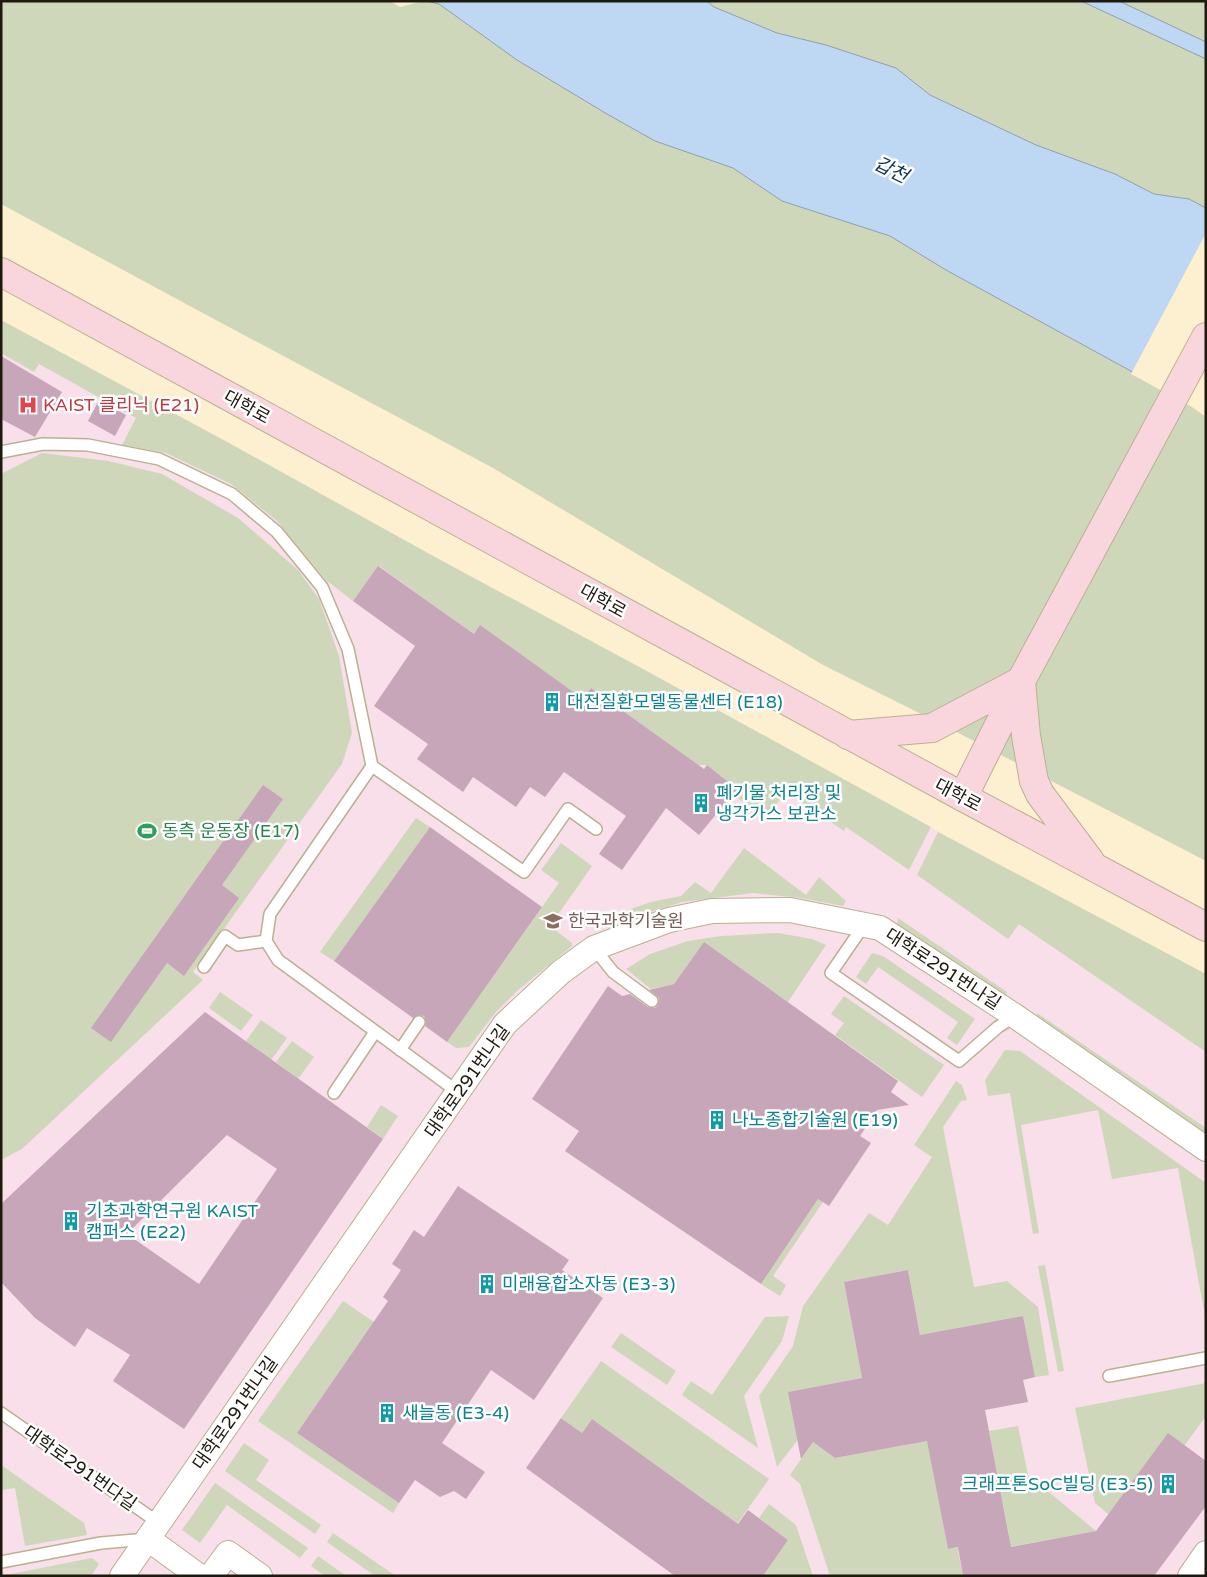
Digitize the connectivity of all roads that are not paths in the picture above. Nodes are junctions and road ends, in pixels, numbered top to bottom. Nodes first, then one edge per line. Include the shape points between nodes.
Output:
1 (1, 272) edge
2 (1206, 337) edge
3 (1, 452) edge
4 (1021, 681) junction
5 (848, 735) junction
6 (372, 766) junction
7 (963, 797) junction
8 (596, 829) dead end
9 (1094, 867) junction
10 (864, 924) junction
11 (1206, 927) edge
12 (266, 941) junction
13 (594, 948) junction
14 (204, 967) dead end
15 (652, 1001) dead end
16 (1015, 1016) junction
17 (419, 1022) dead end
18 (375, 1032) junction
19 (400, 1050) junction
20 (458, 1092) junction
21 (334, 1093) dead end
22 (1206, 1149) edge
23 (1206, 1358) edge
24 (1109, 1376) dead end
25 (1, 1413) edge
26 (154, 1531) junction
27 (1206, 1553) edge
28 (1, 1562) edge
29 (122, 1576) edge
30 (199, 1576) edge
31 (211, 1576) edge
32 (260, 1576) edge
33 (1190, 1576) edge

1 - 5 main road, 대학로
2 - 4 main road
3 - 6 lane via 43,444 88,445 160,458 232,494 277,532 322,587 348,649
4 - 5 main road via 932,728
4 - 7 main road
4 - 9 main road via 1034,781 1040,794
5 - 7 main road, 대학로
6 - 8 lane via 524,872 568,809
6 - 12 lane via 270,914
7 - 9 main road, 대학로
9 - 11 main road, 대학로
10 - 13 street, 대학로291번나길 via 790,910 712,912 669,920
10 - 16 street, 대학로291번나길 via 880,928
10 - 16 lane via 831,973 959,1061
12 - 14 lane via 238,946 225,936
12 - 18 lane via 278,960
13 - 15 lane via 613,972
13 - 20 street, 대학로291번나길 via 561,972 506,1024
16 - 22 street, 대학로291번나길
17 - 19 lane
18 - 19 lane
18 - 21 lane
19 - 20 lane
20 - 26 street, 대학로291번나길
23 - 24 lane
25 - 26 lane, 대학로291번다길
26 - 28 lane
26 - 29 street, 대학로291번나길
26 - 30 street, 대학로291번다길
27 - 33 street
31 - 32 street via 228,1552

